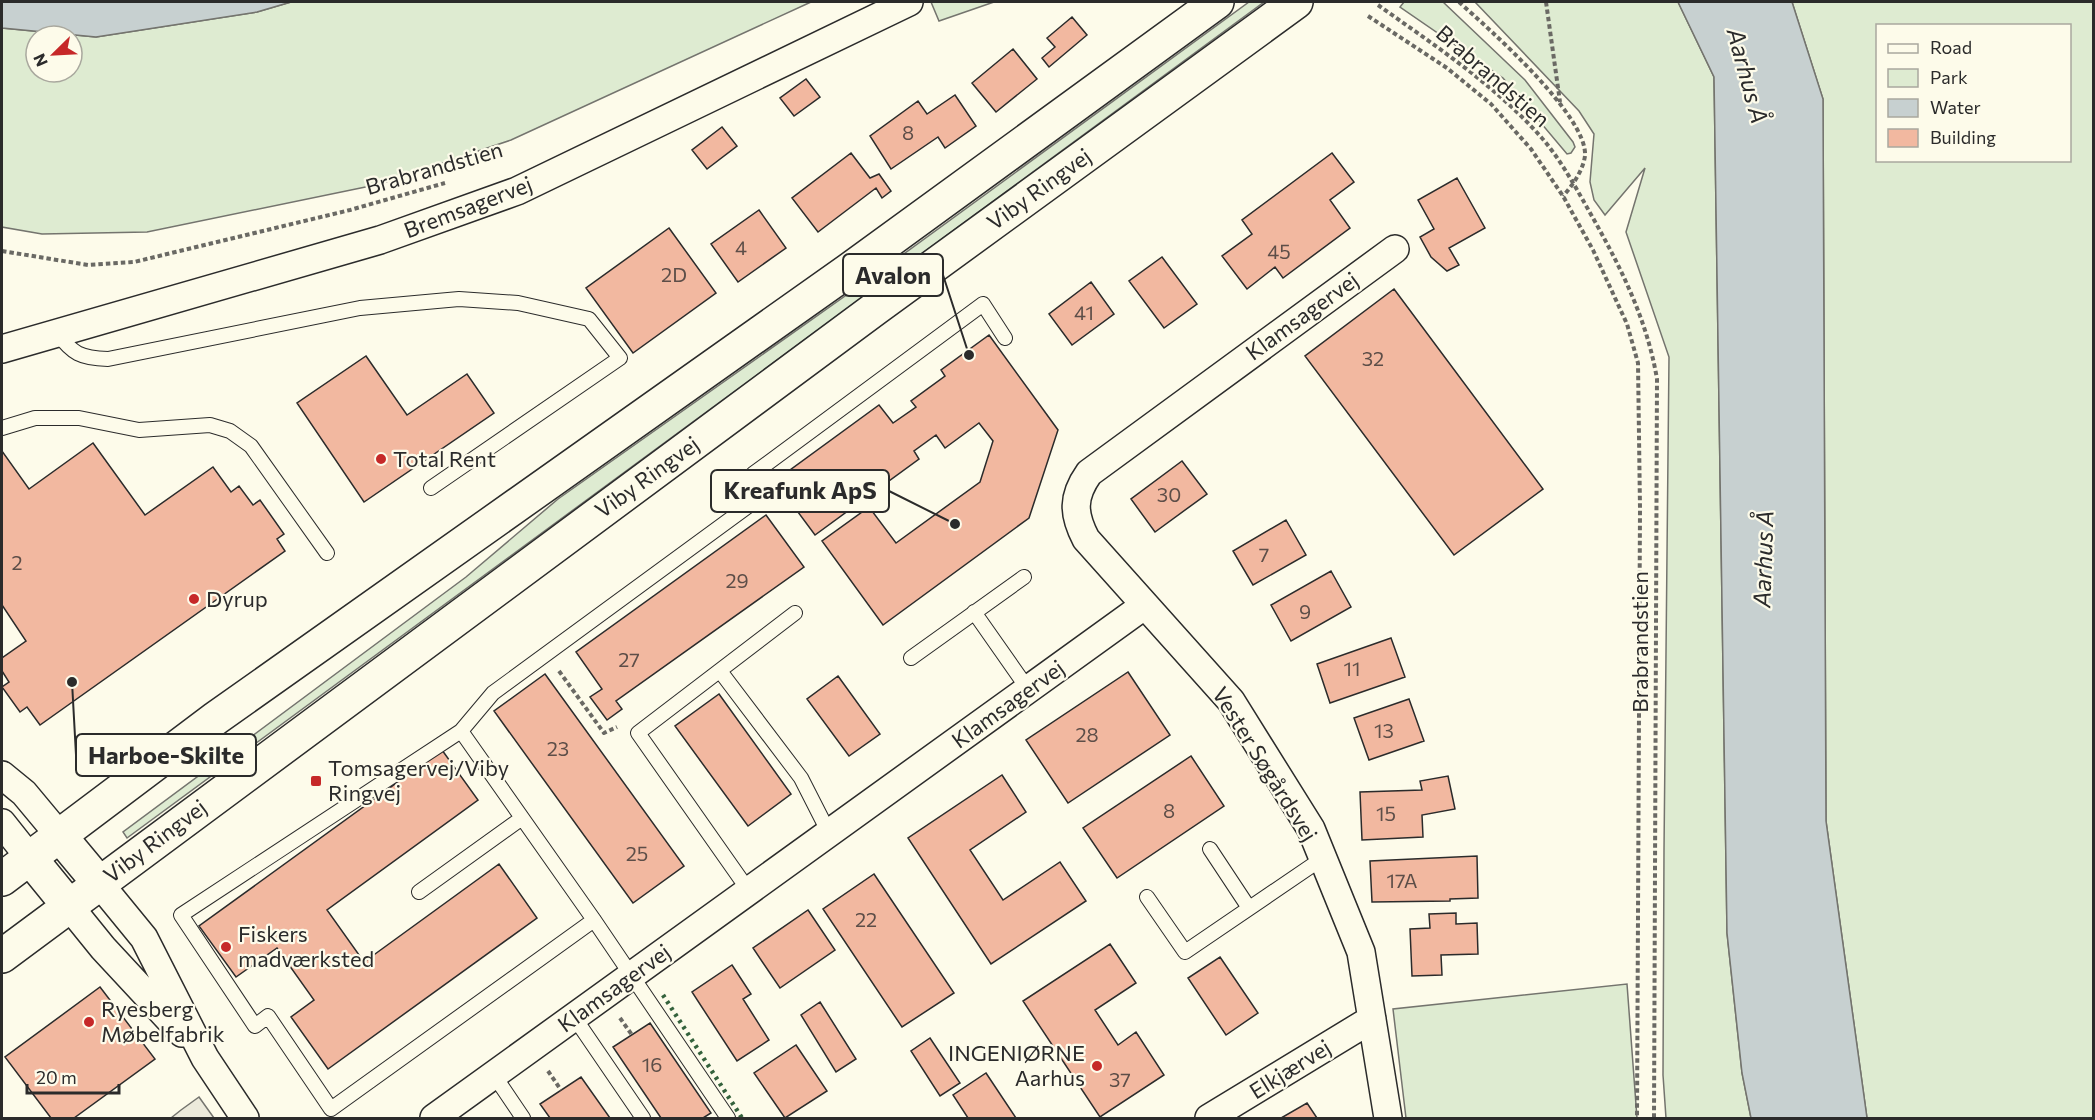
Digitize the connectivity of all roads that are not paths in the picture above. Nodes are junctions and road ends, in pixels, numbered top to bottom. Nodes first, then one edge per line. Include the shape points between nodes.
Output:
1 (909, 2) edge
2 (1217, 2) edge
3 (1296, 2) edge
4 (1395, 249) dead end
5 (56, 332) junction
6 (1005, 338) dead end
7 (2, 349) edge
8 (2, 428) edge
9 (431, 488) dead end
10 (327, 553) dead end
11 (1024, 577) dead end
12 (1145, 605) junction
13 (974, 612) junction
14 (795, 613) dead end
15 (910, 658) dead end
16 (720, 670) junction
17 (1028, 689) junction
18 (461, 731) junction
19 (2, 775) edge
20 (522, 818) junction
21 (2, 823) edge
22 (829, 833) junction
23 (59, 835) junction
24 (1210, 849) dead end
25 (29, 857) junction
26 (1323, 858) junction
27 (2, 879) edge
28 (99, 883) junction
29 (749, 891) junction
30 (419, 892) dead end
31 (1147, 897) dead end
32 (69, 906) junction
33 (1249, 908) junction
34 (594, 920) junction
35 (2, 956) edge
36 (632, 975) junction
37 (574, 1017) junction
38 (1372, 1018) junction
39 (205, 1058) junction
40 (494, 1075) junction
41 (245, 1119) edge
42 (434, 1119) edge
43 (523, 1119) edge
44 (643, 1119) edge
45 (728, 1119) edge
46 (1209, 1119) edge
47 (1388, 1119) edge

1 - 5 street, Bremsagervej via 517,191 380,240
2 - 23 main road, Viby Ringvej via 849,270 225,711
3 - 28 main road, Viby Ringvej
4 - 12 street, Klamsagervej via 1089,473 1078,488 1074,505 1086,539
5 - 7 street, Bremsagervej
5 - 9 lane via 76,354 87,359 108,359 360,308 414,302 459,299 519,303 589,319 620,358
6 - 18 lane via 983,303 753,474 766,493 493,693
8 - 10 lane via 35,418 79,418 139,430 210,425 230,431 250,446
11 - 13 lane
12 - 17 street, Klamsagervej
12 - 26 street, Vester Søgårdsvej via 1230,701 1311,828
13 - 15 lane
13 - 17 lane
14 - 16 lane
16 - 22 lane via 801,778
16 - 29 lane via 638,733
17 - 22 street, Klamsagervej
18 - 20 lane
18 - 34 lane via 181,915 255,1026 268,1016 331,1109
19 - 23 street via 24,793
20 - 30 lane
20 - 34 lane
21 - 25 street
22 - 29 street, Klamsagervej
23 - 25 main road, Viby Ringvej
23 - 28 main road
24 - 33 lane
25 - 27 main road, Viby Ringvej
25 - 32 main road
26 - 33 lane
26 - 38 street, Vester Søgårdsvej via 1361,952
28 - 32 main road, Viby Ringvej
28 - 39 street via 144,938
29 - 36 street, Klamsagervej
31 - 33 lane via 1185,952
32 - 35 main road, Viby Ringvej
32 - 39 street
34 - 36 lane
36 - 37 street, Klamsagervej
36 - 45 lane
37 - 40 street, Klamsagervej
37 - 44 lane
38 - 46 street, Elkjærvej
38 - 47 street, Vester Søgårdsvej
39 - 41 street
40 - 42 street, Klamsagervej
40 - 43 lane

